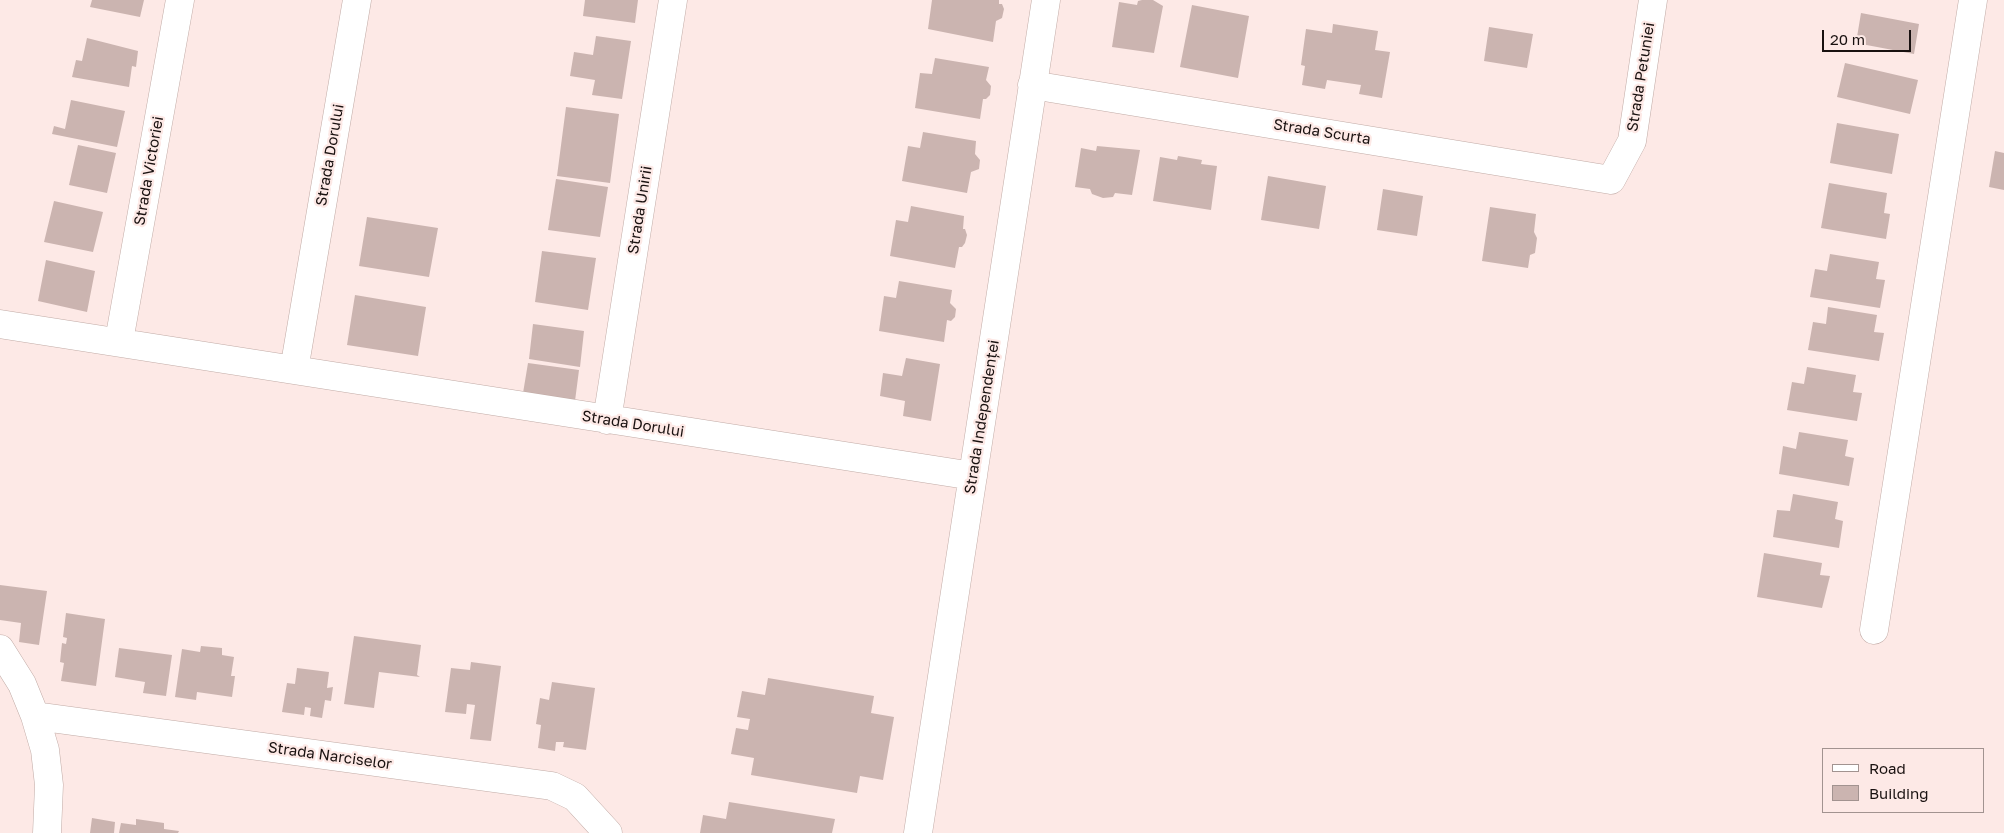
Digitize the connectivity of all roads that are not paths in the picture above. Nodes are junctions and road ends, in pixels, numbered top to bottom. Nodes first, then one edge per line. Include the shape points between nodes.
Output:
1 (180, 0) edge
2 (357, 0) edge
3 (673, 0) edge
4 (1046, 0) edge
5 (1653, 0) edge
6 (1973, 0) edge
7 (1032, 84) junction
8 (1612, 180) joint
9 (0, 324) edge
10 (118, 341) junction
11 (294, 370) junction
12 (607, 420) junction
13 (973, 476) junction
14 (1874, 630) dead end
15 (0, 649) edge
16 (35, 716) junction
17 (47, 833) edge
18 (608, 833) edge
19 (918, 833) edge

1 - 10 street, Strada Victoriei
2 - 11 street, Strada Dorului
3 - 12 street, Strada Unirii
4 - 7 street, Strada Independenței
5 - 8 street, Strada Petuniei via 1632,141
6 - 14 street
7 - 8 street, Strada Scurta
7 - 13 street, Strada Independenței
9 - 10 street, Strada Dorului
10 - 11 street, Strada Dorului
11 - 12 street, Strada Dorului
12 - 13 street, Strada Dorului
13 - 19 street, Strada Independenței
15 - 16 street via 22,684
16 - 17 street via 49,785
16 - 18 street, Strada Narciselor via 552,786 574,797

